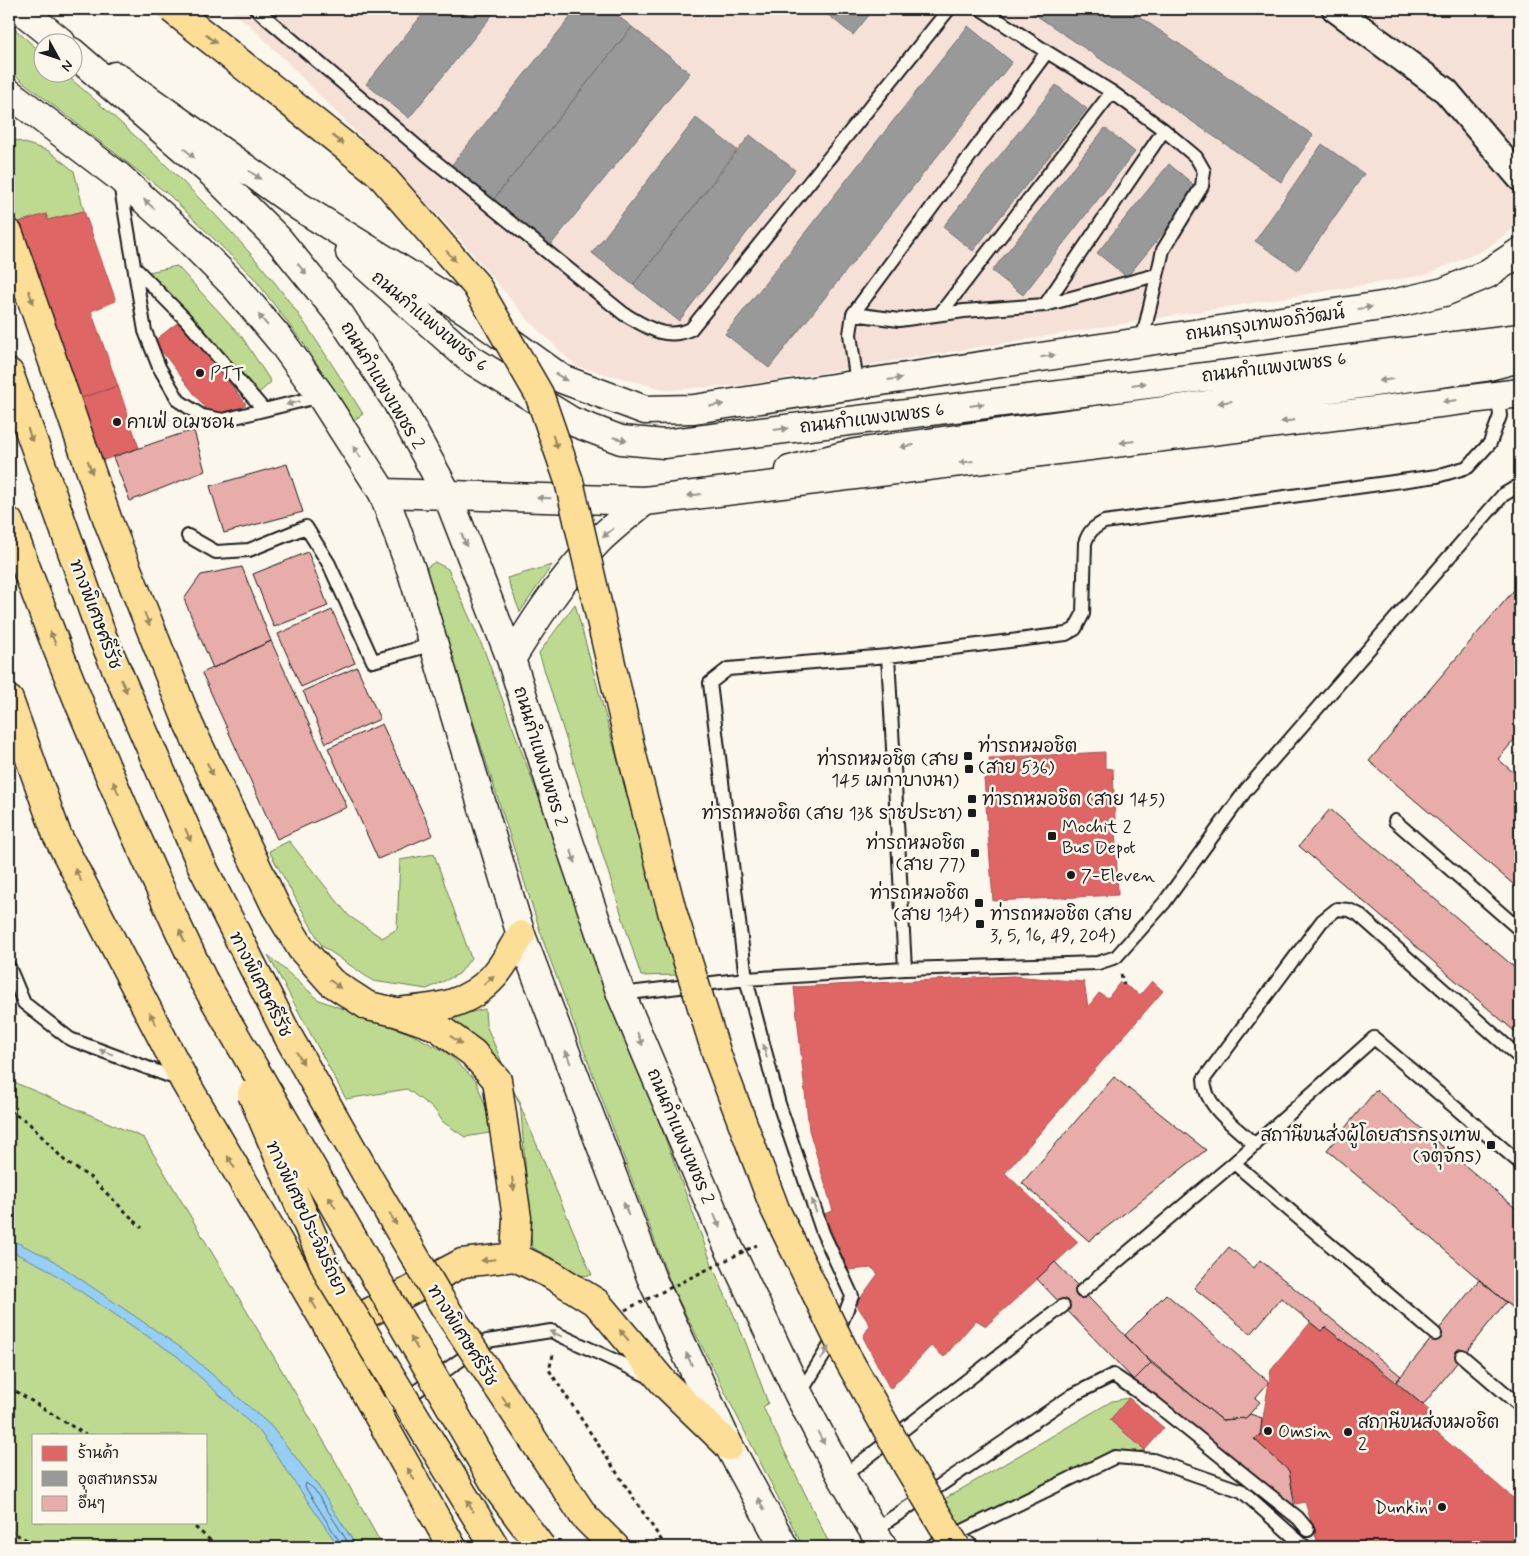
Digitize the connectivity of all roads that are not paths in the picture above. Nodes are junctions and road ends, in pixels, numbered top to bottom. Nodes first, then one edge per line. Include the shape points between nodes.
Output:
1 (172, 9) edge
2 (256, 9) edge
3 (948, 9) edge
4 (981, 9) edge
5 (1334, 9) edge
6 (26, 13) edge
7 (49, 32) edge
8 (53, 32) edge
9 (1047, 52) junction
10 (82, 53) edge
11 (82, 61) edge
12 (1112, 92) junction
13 (9, 93) edge
14 (1164, 130) junction
15 (118, 176) junction
16 (1520, 178) edge
17 (300, 207) junction
18 (9, 234) edge
19 (1520, 252) edge
20 (135, 268) junction
21 (1156, 275) junction
22 (1045, 305) junction
23 (853, 314) junction
24 (940, 314) junction
25 (1513, 335) edge
26 (1142, 341) junction
27 (1520, 358) edge
28 (1000, 363) joint
29 (9, 372) edge
30 (858, 384) junction
31 (1509, 394) edge
32 (321, 396) junction
33 (264, 410) junction
34 (1520, 485) edge
35 (742, 490) junction
36 (383, 493) junction
37 (447, 494) junction
38 (645, 501) junction
39 (9, 522) edge
40 (188, 536) dead end
41 (434, 644) junction
42 (888, 656) junction
43 (511, 659) junction
44 (9, 700) edge
45 (1395, 821) dead end
46 (1520, 930) edge
47 (521, 935) junction
48 (9, 967) edge
49 (905, 969) junction
50 (746, 979) junction
51 (203, 980) junction
52 (622, 994) junction
53 (396, 1012) junction
54 (1520, 1058) edge
55 (185, 1082) junction
56 (1254, 1144) junction
57 (1234, 1163) junction
58 (1520, 1163) edge
59 (515, 1257) junction
60 (1082, 1291) dead end
61 (1063, 1306) dead end
62 (1435, 1334) dead end
63 (338, 1344) junction
64 (1462, 1356) dead end
65 (430, 1383) junction
66 (664, 1383) junction
67 (799, 1395) junction
68 (370, 1402) junction
69 (1520, 1406) edge
70 (729, 1446) junction
71 (842, 1477) junction
72 (584, 1516) junction
73 (1308, 1530) dead end
74 (878, 1539) edge
75 (956, 1540) edge
76 (452, 1547) edge
77 (495, 1547) edge
78 (526, 1547) edge
79 (541, 1547) edge
80 (608, 1547) edge
81 (616, 1547) edge
82 (784, 1547) edge
83 (930, 1547) edge
84 (973, 1547) edge
85 (1305, 1547) edge

1 -> 75 highway, bridge via 379,173 476,285 539,394 569,480 632,755 672,911 718,1058 775,1209 830,1322 907,1465
2 - 3 lane via 426,154 624,314 654,332 667,335 691,329
4 - 9 lane
5 - 16 street via 1446,91
6 - 7 street
6 - 8 street
9 - 12 lane
9 - 23 lane
10 -> 17 street, ถนนกำแพงเพชร 6
11 -> 37 street, ถนนกำแพงเพชร 2 via 213,174 279,240 340,315 396,402
12 - 14 lane
12 - 24 lane
13 - 15 street
14 - 21 lane via 1196,157 1204,171 1202,186 1163,250
14 - 22 lane
15 - 20 lane
32 -> 15 street via 234,286 186,237
17 -> 25 street, ถนนกำแพงเพชร 6 via 470,359 571,421 620,440 664,444
17 -> 30 street, ถนนกำแพงเพชร 6 via 466,310 562,379 637,408 694,408
18 -> 53 highway via 108,521 189,725 276,907 301,948 331,982 368,1006
26 -> 19 street, ถนนกรุงเทพอภิวัฒน์ via 1388,305 1444,292 1487,274
20 - 33 lane via 187,321
20 - 33 lane via 145,330 159,367 179,401 202,416 223,420
21 - 22 lane
21 - 26 lane
22 - 24 lane
23 - 24 lane via 899,320
23 - 30 lane via 850,334
28 -> 26 street, ถนนกรุงเทพอภิวัฒน์
27 -> 35 street via 1485,367 855,453 788,471
30 -> 28 street, ถนนกำแพงเพชร 6
29 -> 72 highway, ทางพิเศษศรีรัช, bridge via 102,636 215,892 289,1038 444,1306
31 -> 35 street
31 - 42 lane via 1490,443 1468,467 1437,476 1104,522 1088,532 1085,543 1083,614 1075,629 1066,634
32 -> 33 lane
36 -> 32 street
34 - 49 lane via 1503,495 1246,790 1164,903 1116,957 1098,963
35 -> 38 street
36 - 37 street
36 - 41 street
38 -> 37 street
37 -> 43 street, ถนนกำแพงเพชร 2
38 -> 43 street via 599,540 568,574
51 -> 39 highway via 108,771 32,587
40 - 41 lane via 216,552 249,550 306,527 329,564 374,661
41 - 47 street
42 - 49 lane
42 - 50 lane via 728,669 710,683
43 -> 52 street, ถนนกำแพงเพชร 2 via 568,839
55 -> 44 highway via 57,835
45 - 46 lane
53 -> 47 highway via 441,1008 464,1000 494,977
70 -> 47 street via 651,1277
55 -> 48 lane via 70,1039 24,1003
49 - 50 lane
50 - 52 lane
67 -> 50 lane via 837,1334 852,1296 823,1233 779,1104
77 -> 51 highway, ทางพิเศษประจิมรัถยา, bridge via 330,1277
79 -> 51 highway, bridge via 500,1492
52 -> 67 street, ถนนกำแพงเพชร 2 via 727,1244
53 -> 59 highway via 436,1026 473,1053 497,1080 517,1218
54 - 56 lane via 1358,914 1337,909 1322,921 1204,1079 1204,1090 1214,1106
63 -> 55 highway
56 - 57 lane
56 - 58 lane via 1374,1038
57 - 60 lane
57 - 62 lane
59 -> 63 highway via 462,1263 361,1317
66 -> 59 highway via 597,1303
61 - 71 lane
63 - 68 highway
64 - 69 lane
66 -> 65 lane via 551,1331 487,1341
65 - 68 lane via 397,1405
65 - 78 lane
66 - 70 highway
67 -> 71 street, ถนนกำแพงเพชร 2
76 -> 68 highway
82 -> 70 street
71 - 74 street, ถนนกำแพงเพชร 2
72 - 80 highway, ทางพิเศษศรีรัช
72 - 81 highway
73 - 74 lane via 1298,1518 1152,1401 1113,1375 1073,1395
75 - 83 lane
75 - 84 lane
75 - 85 lane via 1115,1457 1153,1460 1242,1491

